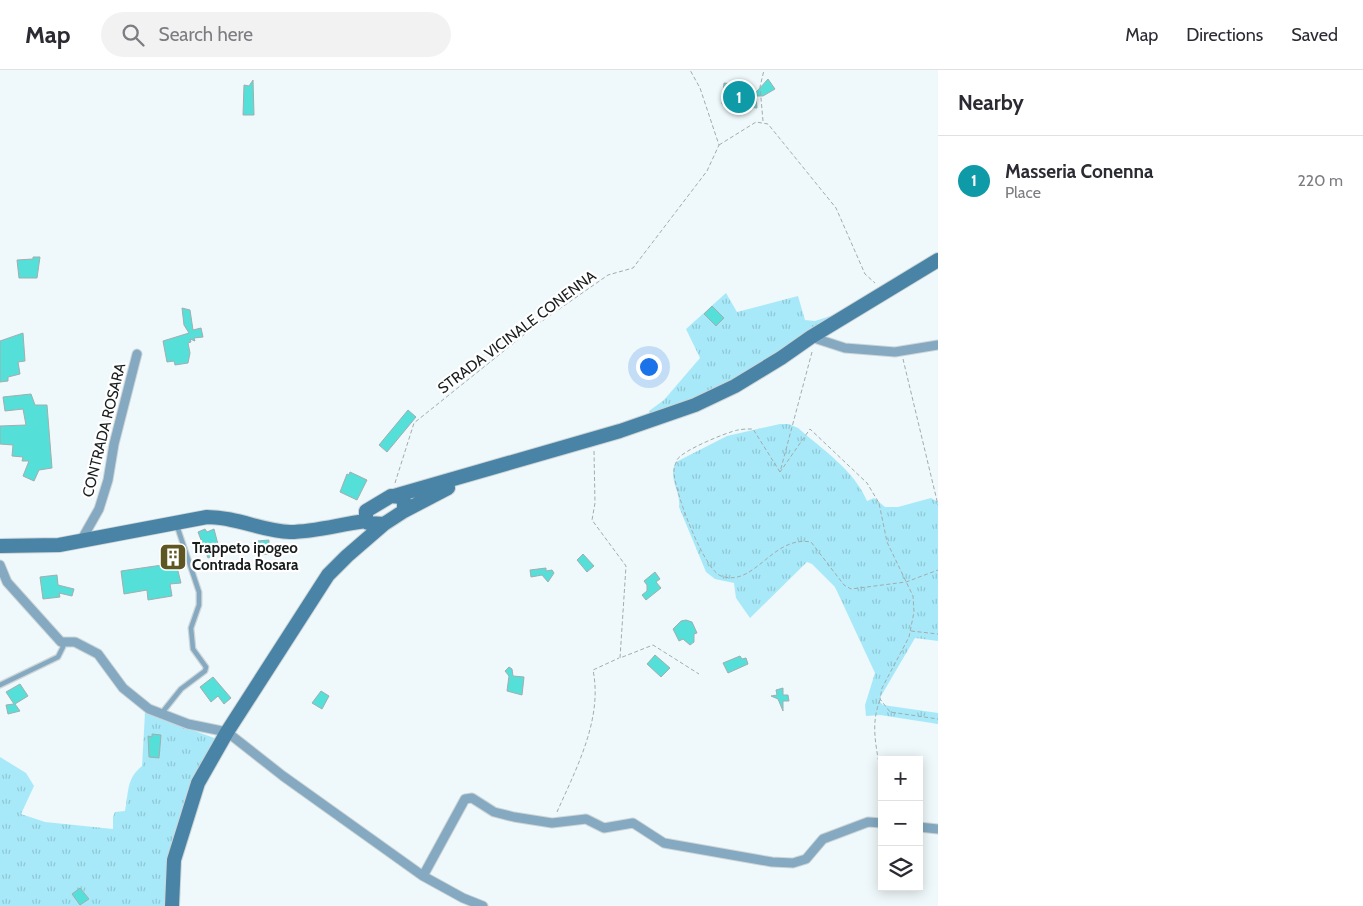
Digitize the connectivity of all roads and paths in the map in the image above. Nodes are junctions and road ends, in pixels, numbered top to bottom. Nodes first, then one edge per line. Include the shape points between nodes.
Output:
1 (690, 70) edge
2 (764, 70) edge
3 (763, 122) junction
4 (718, 145) junction
5 (938, 260) edge
6 (881, 295) junction
7 (811, 337) junction
8 (938, 344) edge
9 (901, 351) junction
10 (137, 354) dead end
11 (594, 437) junction
12 (780, 472) junction
13 (473, 475) junction
14 (393, 496) junction
15 (938, 505) edge
16 (404, 511) junction
17 (367, 518) junction
18 (175, 522) junction
19 (384, 524) junction
20 (82, 539) junction
21 (0, 546) edge
22 (355, 549) junction
23 (0, 565) edge
24 (938, 570) edge
25 (906, 582) junction
26 (910, 631) junction
27 (938, 634) edge
28 (61, 642) junction
29 (620, 658) junction
30 (699, 674) dead end
31 (0, 685) edge
32 (880, 699) junction
33 (161, 714) junction
34 (938, 719) edge
35 (227, 732) junction
36 (878, 756) edge
37 (552, 823) junction
38 (878, 823) edge
39 (923, 827) edge
40 (938, 829) edge
41 (422, 876) junction
42 (172, 906) edge
43 (483, 906) edge

1 - 4 path via 700,88
2 - 3 path via 760,87
3 - 4 path via 744,127
3 - 6 path via 799,160 836,208 865,274 878,285
4 - 14 path, STRADA VICINALE CONENNA via 707,171 633,268 608,275 536,326 414,423
5 - 6 street
6 - 7 street
7 - 9 street via 845,348
7 - 11 street via 758,372 696,406
7 - 12 path via 812,355
8 - 9 street
9 - 15 path
10 - 20 street, CONTRADA ROSARA via 108,480 99,509
11 - 13 street
11 - 29 path via 595,503 592,520 626,566
12 - 25 path via 810,429 867,484 875,496 887,542
12 - 25 path via 753,429 737,430 678,457 673,470 677,493 708,564 718,575 732,579 743,577 782,546 799,540 811,542 844,585 851,589
13 - 14 street
13 - 16 street
14 - 16 street via 404,500
14 - 17 street
16 - 19 street
17 - 18 street via 290,532 228,517
17 - 19 street
17 - 22 street via 365,536
18 - 20 street
18 - 33 lane via 199,592 199,605 191,628 193,649 206,667 181,689
19 - 22 street
20 - 21 street via 60,545
22 - 35 street via 328,575
23 - 28 street via 7,582
24 - 25 path
25 - 26 path via 913,596
26 - 27 path
26 - 32 path via 910,637 882,688
28 - 31 lane via 63,647 58,657
28 - 33 street via 75,642 98,654 123,688 149,709
29 - 30 path via 653,645
29 - 37 path via 593,670 596,681 594,710 586,742
32 - 34 path via 890,712
32 - 36 path via 874,715
33 - 35 street via 188,724
35 - 41 street
35 - 42 street via 198,784 186,817 174,860
37 - 38 street via 586,819 604,828 633,823 664,842 793,863 806,859 823,839 868,822
37 - 41 street via 494,812 472,798 465,799
39 - 40 street
41 - 43 street

